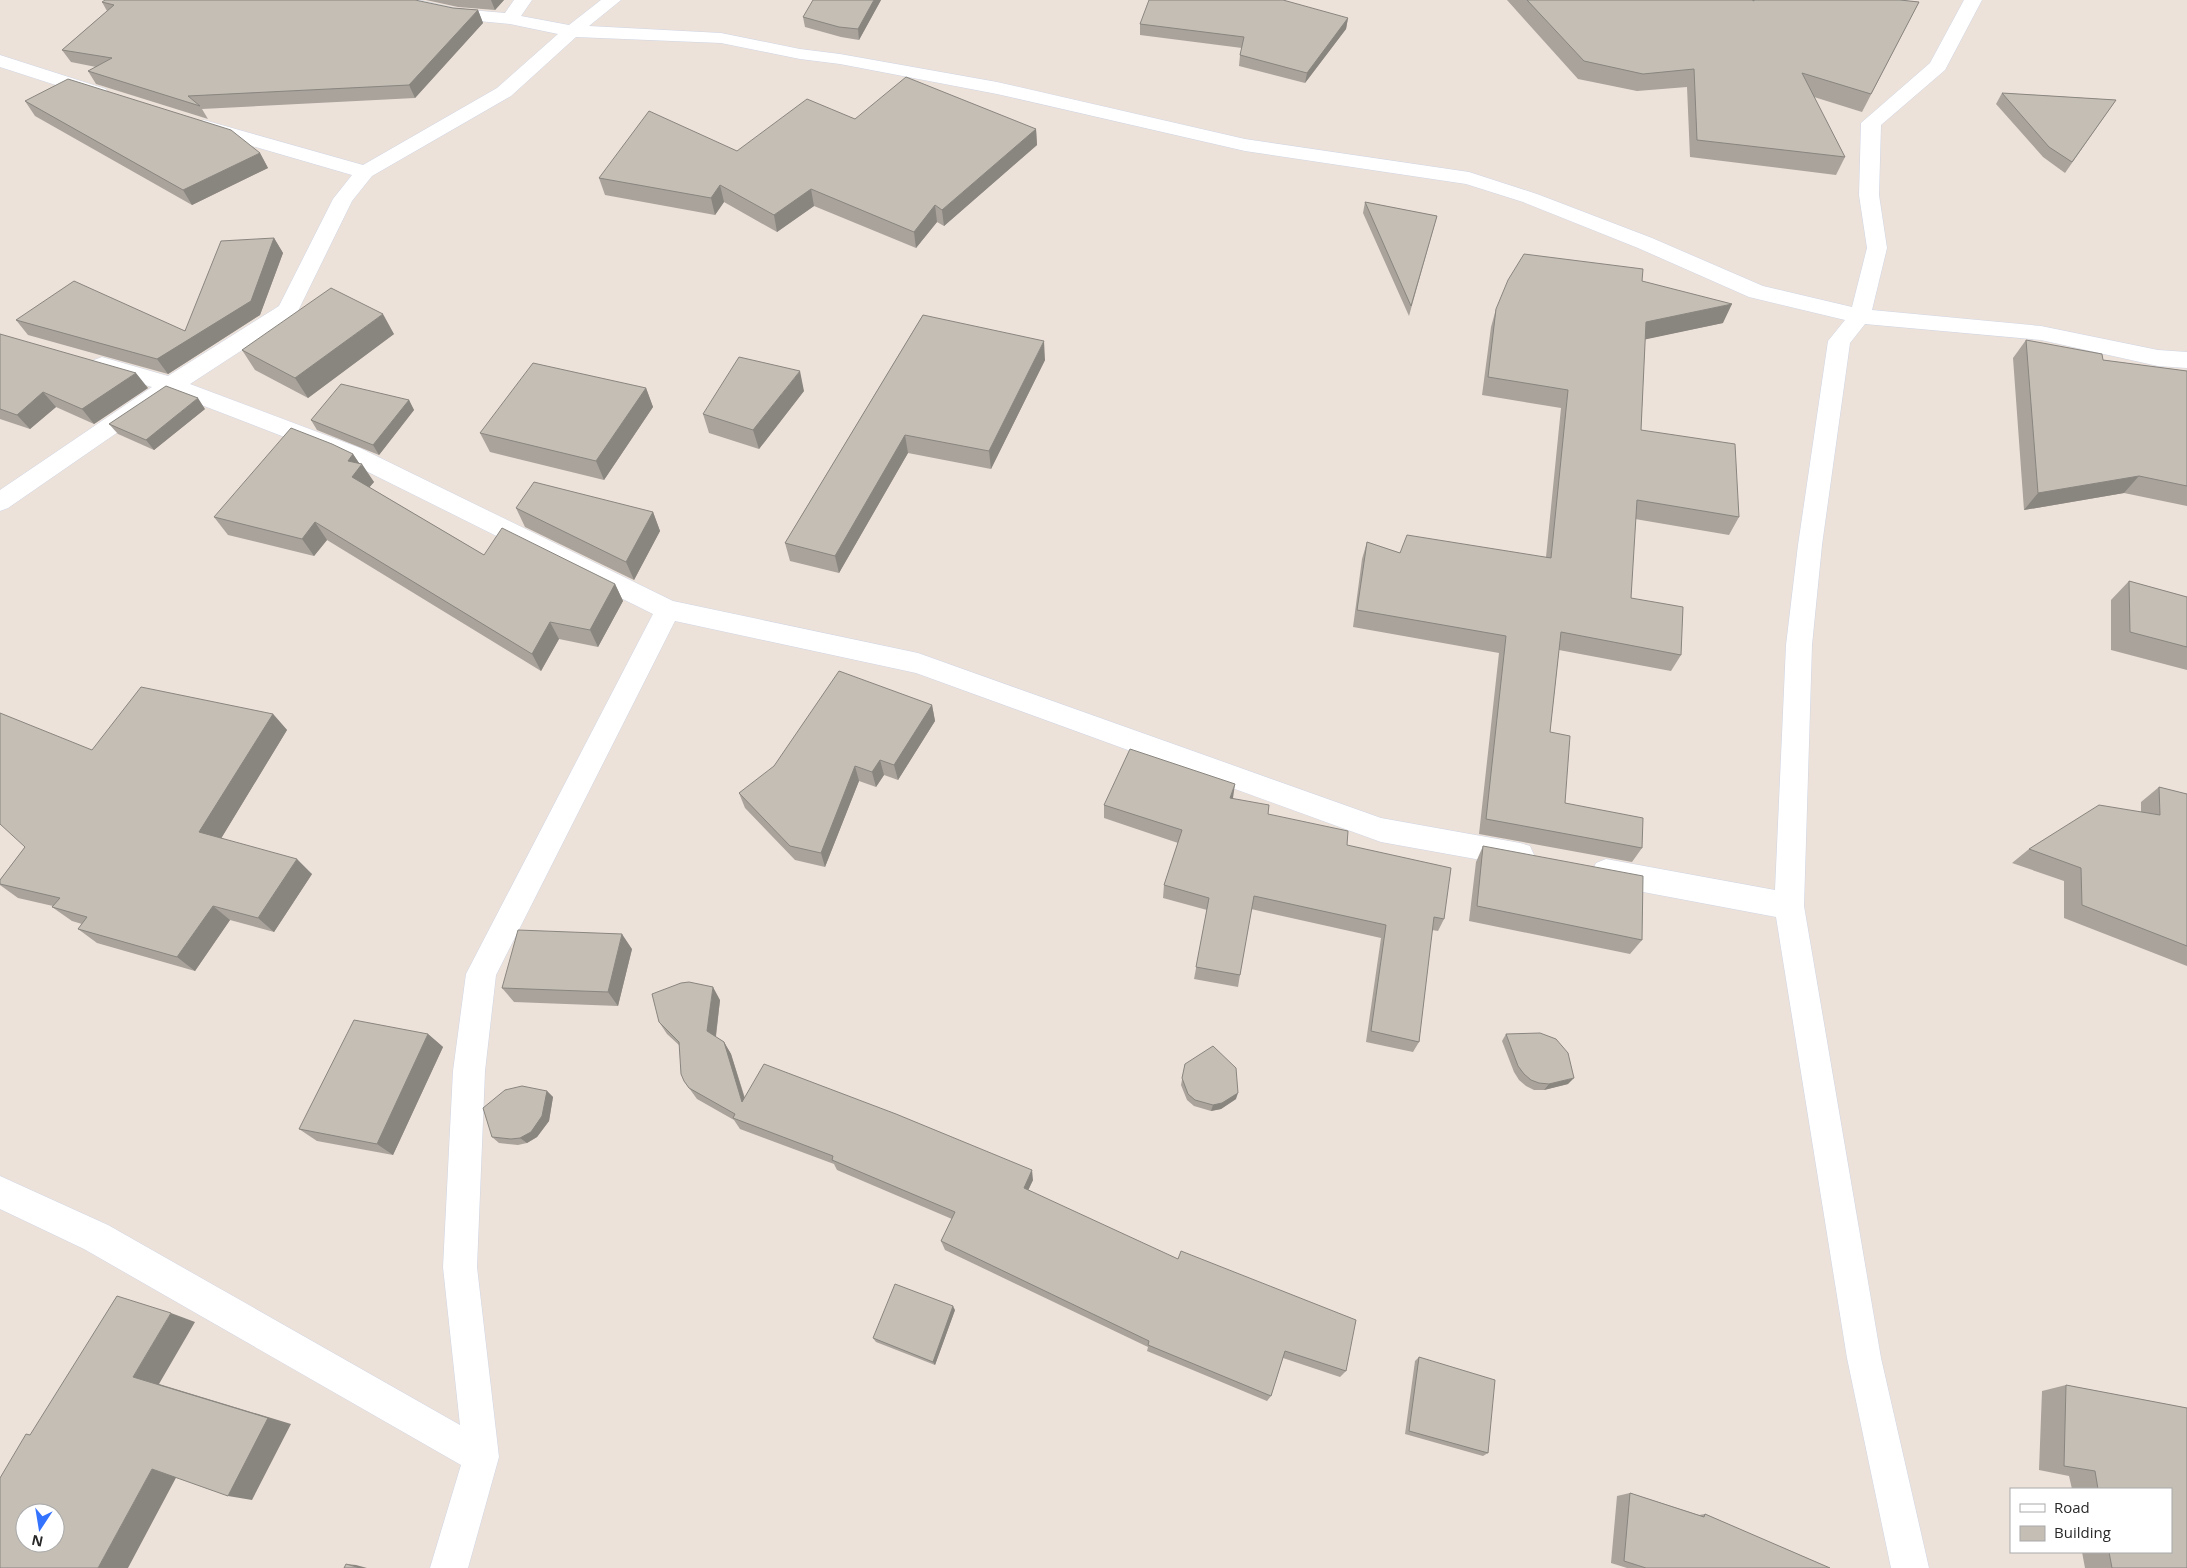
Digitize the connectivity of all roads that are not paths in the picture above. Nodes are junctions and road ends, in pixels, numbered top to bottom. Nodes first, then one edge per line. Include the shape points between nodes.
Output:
1 (393, 0) edge
2 (523, 0) edge
3 (612, 0) edge
4 (1973, 0) edge
5 (510, 19) junction
6 (572, 31) junction
7 (0, 61) edge
8 (113, 97) edge
9 (188, 121) edge
10 (365, 172) junction
11 (1860, 316) junction
12 (76, 358) edge
13 (2187, 360) edge
14 (171, 385) junction
15 (0, 502) edge
16 (668, 610) junction
17 (1546, 860) edge
18 (1585, 868) edge
19 (1789, 906) junction
20 (0, 1192) edge
21 (481, 1457) junction
22 (449, 1568) edge
23 (1910, 1568) edge

1 - 5 street via 458,14
2 - 5 street
3 - 6 street
4 - 11 street via 1938,66 1871,123 1869,195 1877,248
5 - 6 street
6 - 10 street via 504,92
6 - 11 street via 721,38 997,88 1245,145 1468,178 1530,198 1645,243 1757,292
7 - 8 street
9 - 10 street
10 - 14 street via 343,199 288,310
11 - 13 street via 2041,333 2158,358
11 - 19 street via 1839,342 1810,545 1799,646
12 - 14 street
14 - 15 street
14 - 16 street via 352,454
16 - 17 street via 918,663 1381,830
16 - 21 street via 481,974 468,1071 460,1267
18 - 19 street
19 - 23 street via 1864,1358
20 - 21 street via 96,1237
21 - 22 street

